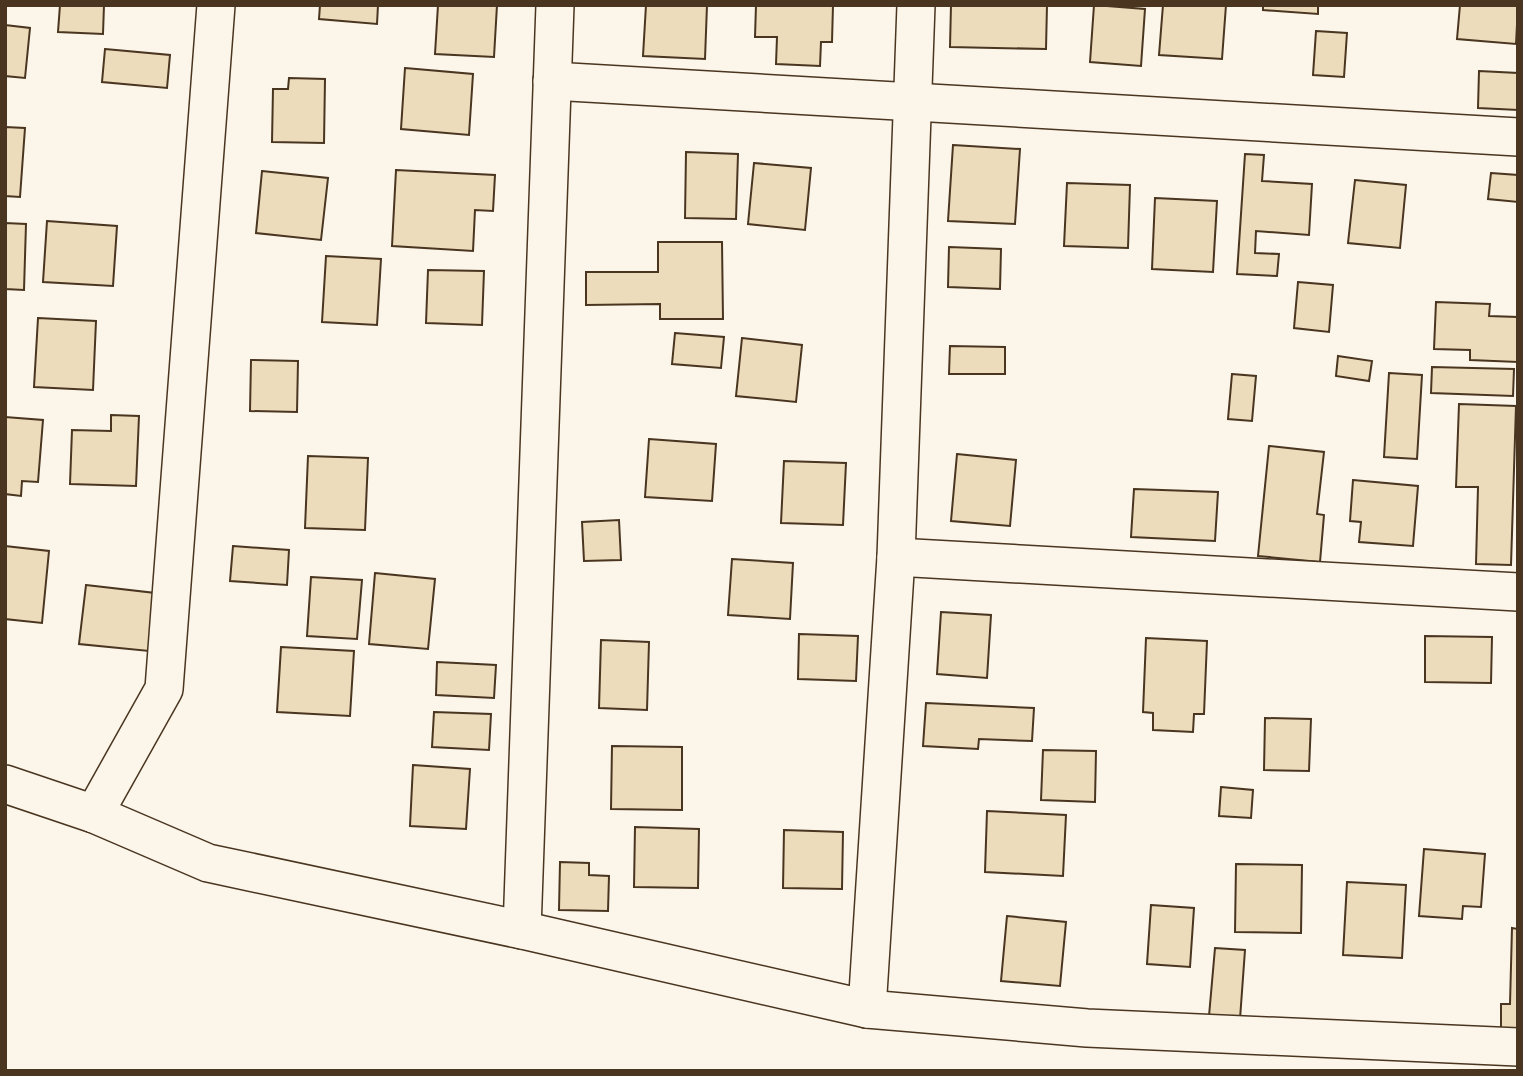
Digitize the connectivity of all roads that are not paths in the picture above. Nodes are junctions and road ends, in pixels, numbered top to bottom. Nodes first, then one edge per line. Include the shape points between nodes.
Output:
1 (216, 5) edge
2 (555, 5) edge
3 (916, 5) edge
4 (552, 81) junction
5 (913, 104) junction
6 (1518, 137) edge
7 (896, 556) junction
8 (1518, 592) edge
9 (5, 784) edge
10 (94, 814) junction
11 (522, 930) junction
12 (867, 1009) junction
13 (1518, 1047) edge

1 - 10 street via 164,689
2 - 4 street
3 - 5 street
4 - 5 street
4 - 11 street
5 - 6 street
5 - 7 street
7 - 8 street
7 - 12 street
9 - 10 street
10 - 11 street via 208,863
11 - 12 street
12 - 13 street via 1087,1028

